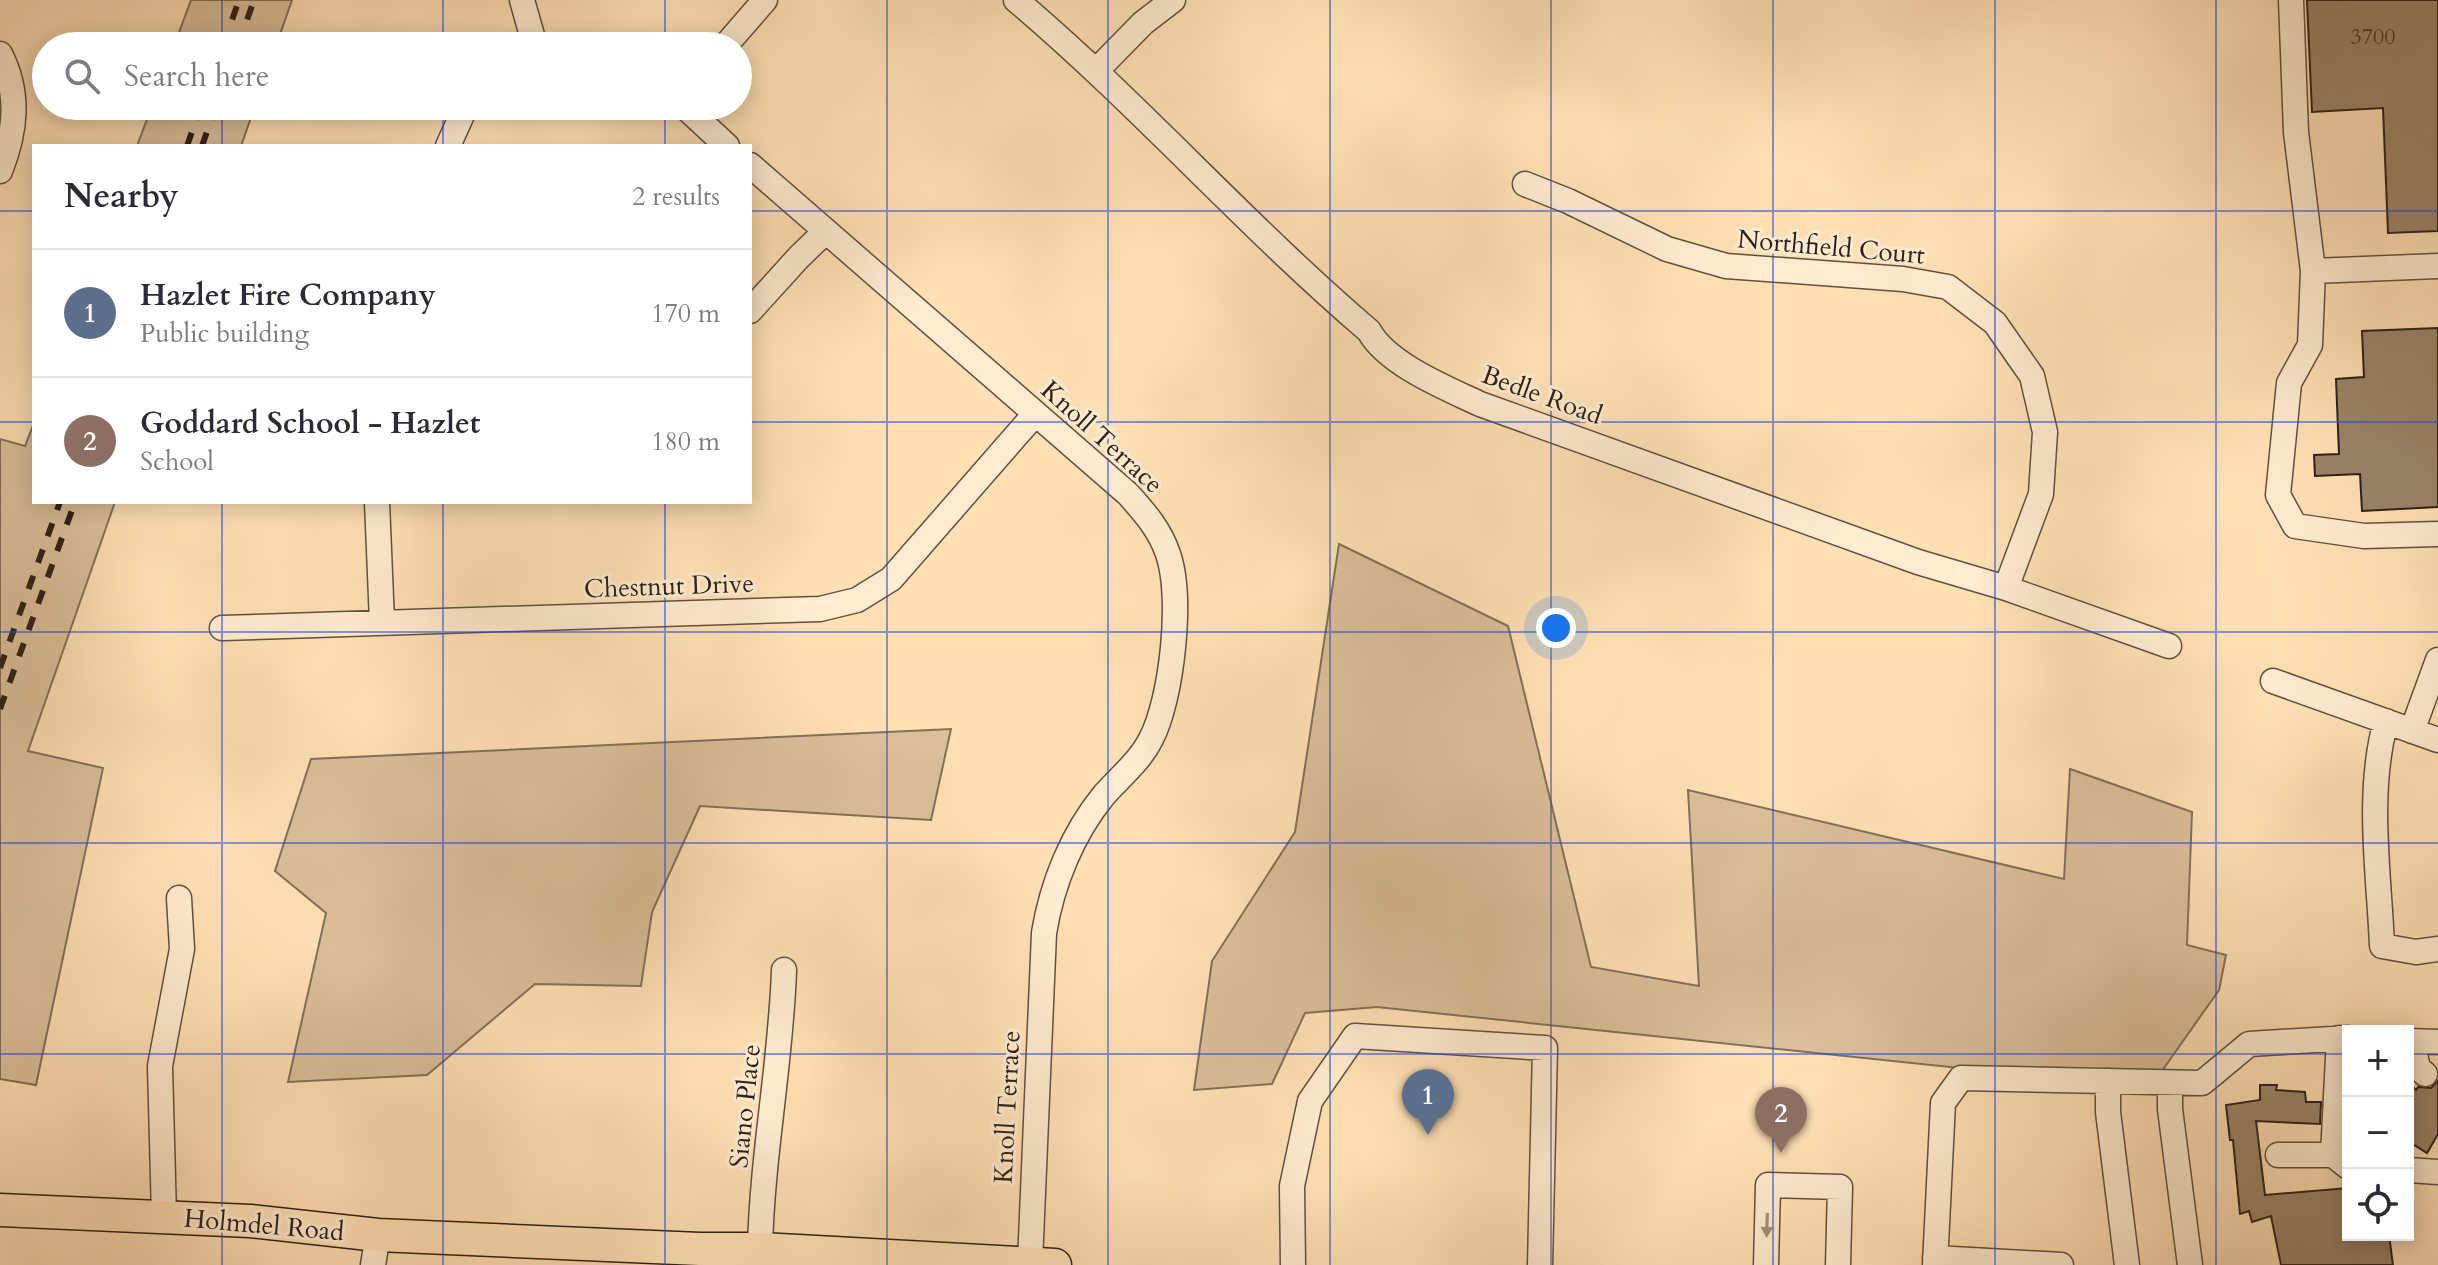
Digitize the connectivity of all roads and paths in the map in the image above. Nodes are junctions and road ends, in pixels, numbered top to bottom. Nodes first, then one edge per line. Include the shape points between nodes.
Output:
1 (522, 0) edge
2 (765, 0) edge
3 (1016, 0) edge
4 (1173, 0) edge
5 (2291, 0) edge
6 (531, 32) edge
7 (737, 32) edge
8 (0, 54) edge
9 (1096, 71) junction
10 (460, 120) edge
11 (699, 120) edge
12 (449, 144) edge
13 (725, 144) edge
14 (752, 167) edge
15 (0, 171) edge
16 (1525, 184) dead end
17 (826, 231) junction
18 (2438, 266) edge
19 (2313, 271) junction
20 (752, 309) edge
21 (1035, 414) junction
22 (377, 504) edge
23 (2438, 534) edge
24 (2006, 588) junction
25 (382, 622) junction
26 (222, 628) dead end
27 (2169, 646) dead end
28 (2438, 660) edge
29 (2273, 681) dead end
30 (2386, 721) junction
31 (2412, 731) junction
32 (2438, 740) edge
33 (179, 898) dead end
34 (2438, 949) edge
35 (784, 970) dead end
36 (2342, 1038) edge
37 (2414, 1041) edge
38 (2438, 1042) edge
39 (2414, 1054) edge
40 (2425, 1074) dead end
41 (2108, 1081) junction
42 (2170, 1083) junction
43 (2343, 1097) edge
44 (2278, 1155) dead end
45 (2341, 1161) edge
46 (2414, 1170) edge
47 (2438, 1172) edge
48 (0, 1210) edge
49 (164, 1216) junction
50 (760, 1249) junction
51 (376, 1250) edge
52 (1935, 1262) edge
53 (1042, 1264) edge
54 (1293, 1265) edge
55 (1540, 1265) edge
56 (1766, 1265) edge
57 (1838, 1265) edge
58 (2061, 1265) edge
59 (2127, 1265) edge
60 (2190, 1265) edge

1 - 6 street
2 - 7 street
3 - 9 street, Bedle Road
4 - 9 street
5 - 19 street via 2296,132
8 - 15 street via 15,112 11,144
9 - 24 street, Bedle Road via 1303,275 1369,331 1375,343 1431,381 1480,404 1918,562
10 - 12 street
11 - 13 street
14 - 17 street, Knoll Terrace
16 - 24 street, Northfield Court via 1667,249 1726,266 1948,287 1995,323 2032,376 2045,432 2041,494
17 - 20 street
17 - 21 street, Knoll Terrace
18 - 19 street
19 - 23 street via 2310,345 2289,383 2278,495 2295,526 2364,536
21 - 25 street, Chestnut Drive via 903,568 857,600 820,609
21 - 53 street, Knoll Terrace via 1148,515 1169,556 1175,603 1158,725 1140,757 1084,822 1048,911 1043,964
22 - 25 street
24 - 27 street, Bedle Road
25 - 26 street, Chestnut Drive
28 - 31 street
29 - 30 street
30 - 31 street
30 - 34 street via 2377,752 2382,946 2416,952
31 - 32 street
33 - 49 street via 182,949 160,1066
35 - 50 street, Siano Place
36 - 42 street via 2249,1044 2202,1083
37 - 38 street
39 - 40 street
41 - 42 street
41 - 52 street via 1961,1078 1943,1103
41 - 59 street
42 - 60 street
43 - 45 street
44 - 45 street
46 - 47 street
48 - 49 main road, Holmdel Road
49 - 51 main road, Holmdel Road via 250,1221
50 - 51 main road, Holmdel Road
50 - 53 main road, Holmdel Road
52 - 58 street
54 - 55 street via 1292,1186 1310,1101 1355,1036 1545,1048
57 -> 56 street via 1840,1187 1768,1185

